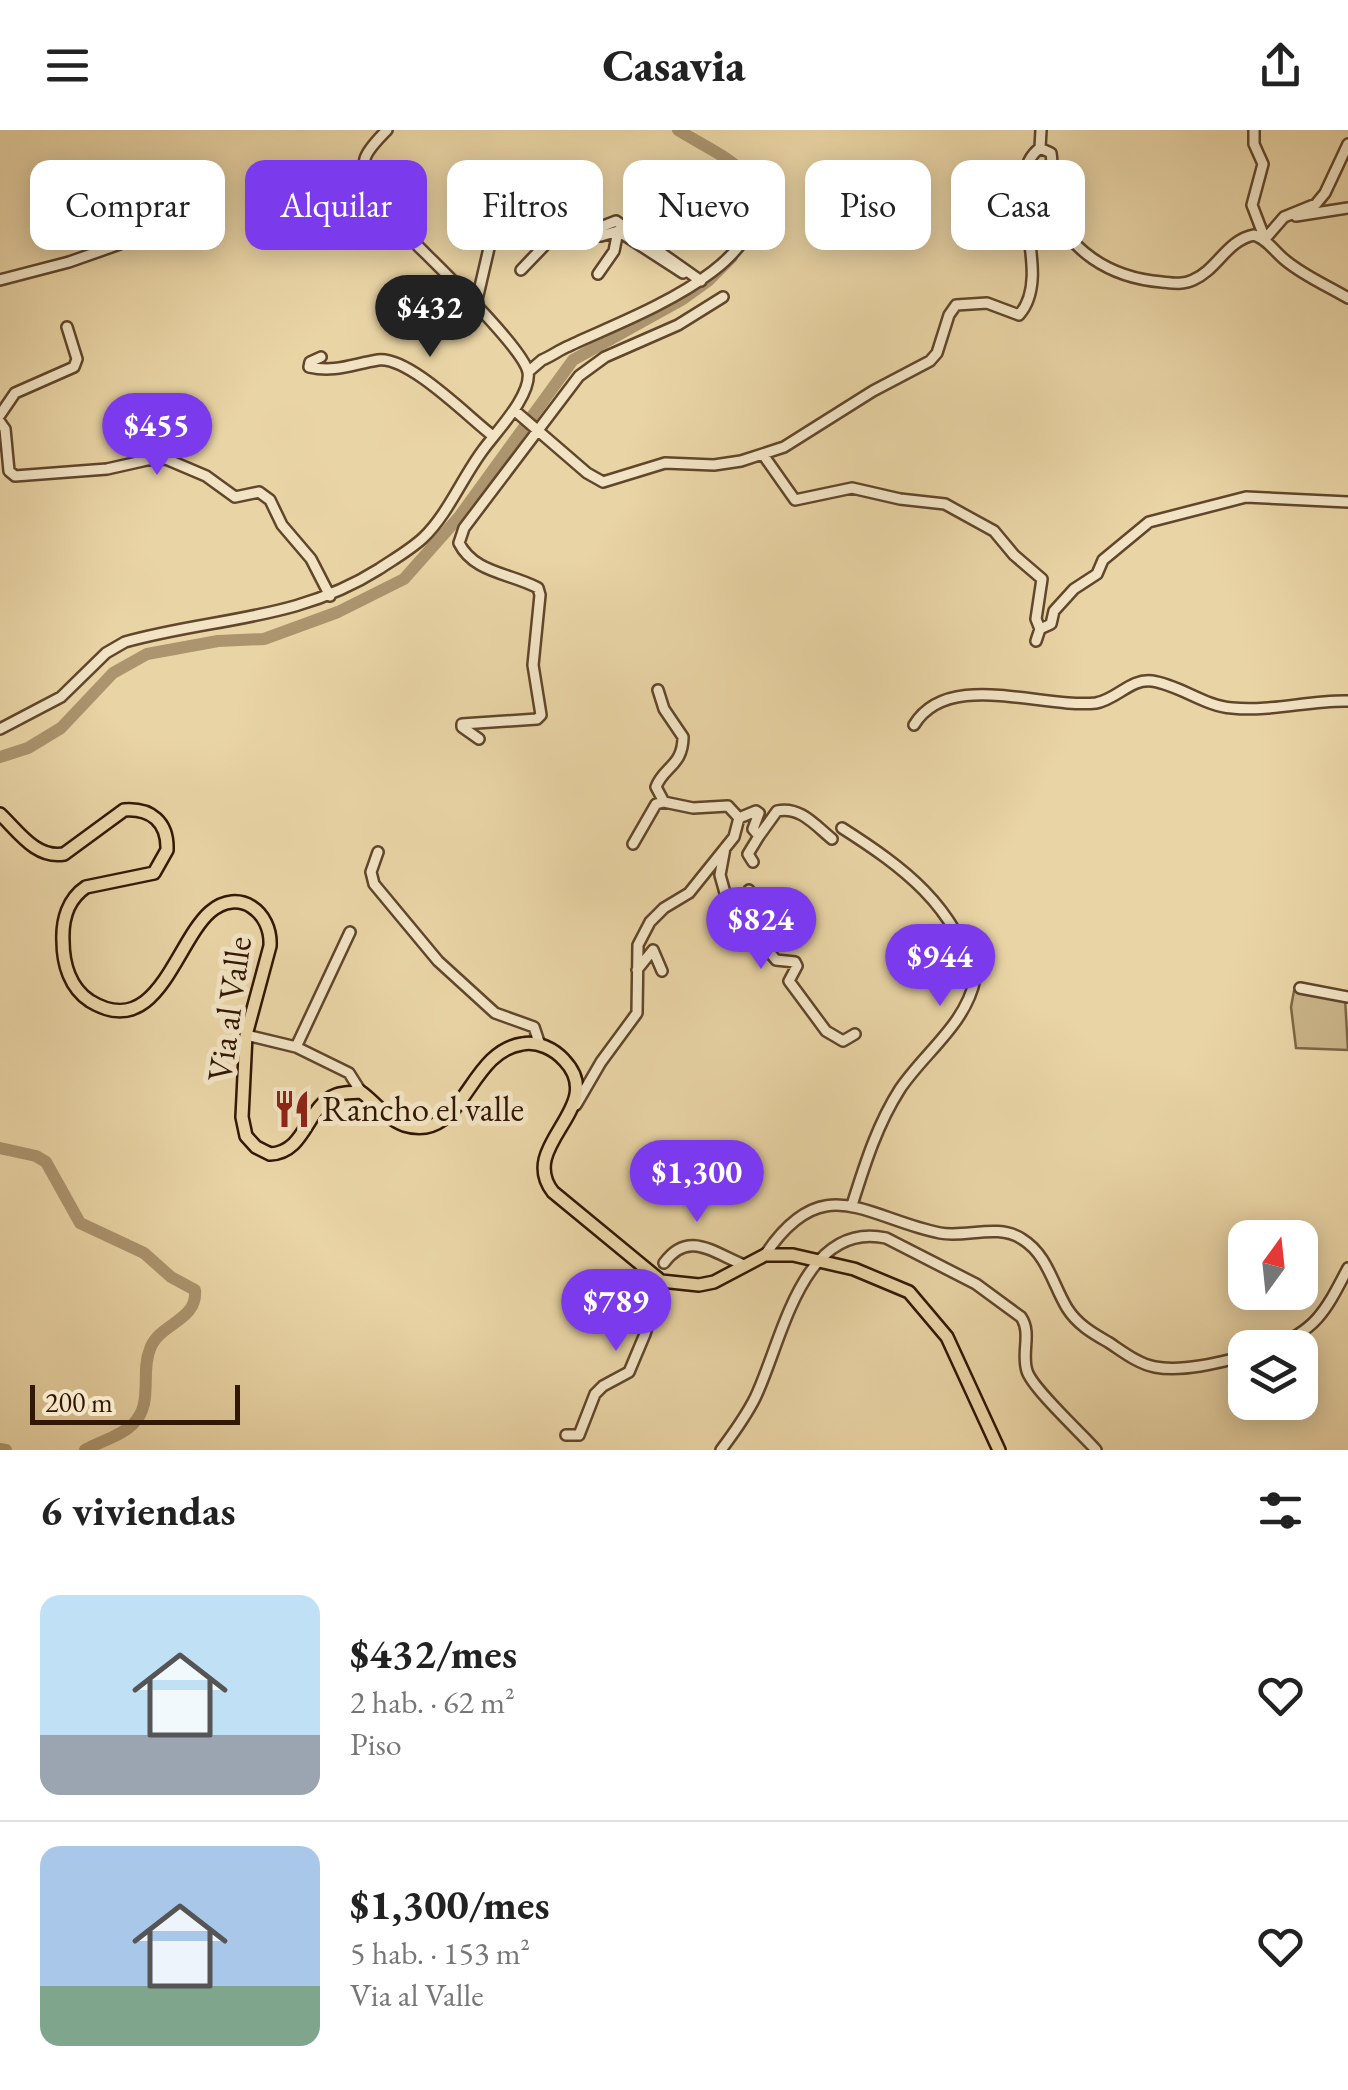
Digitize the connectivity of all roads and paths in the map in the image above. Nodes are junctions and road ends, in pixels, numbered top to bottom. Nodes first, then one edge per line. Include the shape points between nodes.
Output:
1 (386, 130) edge
2 (1041, 130) edge
3 (1254, 130) edge
4 (1348, 144) edge
5 (1040, 148) junction
6 (1348, 208) edge
7 (1284, 216) junction
8 (603, 226) edge
9 (618, 231) junction
10 (603, 235) edge
11 (1265, 239) junction
12 (103, 250) edge
13 (489, 250) edge
14 (541, 250) edge
15 (734, 250) edge
16 (521, 270) dead end
17 (598, 274) dead end
18 (0, 280) edge
19 (699, 283) junction
20 (724, 298) dead end
21 (1348, 298) edge
22 (476, 304) junction
23 (67, 328) dead end
24 (321, 357) dead end
25 (528, 372) junction
26 (516, 412) junction
27 (0, 419) edge
28 (535, 429) junction
29 (493, 436) junction
30 (764, 456) junction
31 (1348, 502) edge
32 (330, 596) junction
33 (1040, 628) junction
34 (1036, 641) dead end
35 (658, 690) dead end
36 (1348, 701) edge
37 (914, 726) dead end
38 (0, 729) edge
39 (479, 739) dead end
40 (664, 802) junction
41 (0, 814) edge
42 (740, 818) junction
43 (842, 828) dead end
44 (759, 836) junction
45 (832, 839) dead end
46 (633, 844) dead end
47 (726, 845) junction
48 (378, 852) dead end
49 (753, 862) dead end
50 (749, 890) dead end
51 (742, 918) junction
52 (350, 932) dead end
53 (662, 971) dead end
54 (636, 972) junction
55 (1300, 988) dead end
56 (1348, 997) edge
57 (855, 1034) dead end
58 (246, 1036) junction
59 (540, 1045) junction
60 (296, 1047) junction
61 (361, 1092) junction
62 (572, 1112) junction
63 (852, 1205) junction
64 (766, 1255) junction
65 (818, 1260) junction
66 (664, 1263) dead end
67 (744, 1266) junction
68 (1348, 1268) edge
69 (661, 1281) junction
70 (1306, 1330) edge
71 (1228, 1359) edge
72 (566, 1435) dead end
73 (720, 1450) edge
74 (999, 1450) edge
75 (1096, 1450) edge

1 - 22 street via 365,161 385,198 382,237 392,240 404,204 413,199 418,246
2 - 5 street
3 - 11 street via 1263,164 1252,204
4 - 7 street via 1325,194
5 - 11 street via 1051,153 1052,201 1073,244 1127,276 1183,283 1206,272 1244,237
5 - 30 street via 1024,184 1032,256 1030,294 1019,315 987,303 956,304 930,361
6 - 7 street
7 - 11 street
8 - 19 street via 616,221
9 - 10 street
9 - 17 street
9 - 19 street
11 - 21 street via 1284,260
12 - 18 street
13 - 22 street
14 - 16 street
15 - 19 street
19 - 25 street via 567,346
20 - 28 street via 586,370
22 - 25 street
23 - 27 street via 74,366 15,393
24 - 29 street via 310,367 387,361 430,382
25 - 26 street
26 - 28 street
26 - 29 street
27 - 32 street via 8,471 15,476 166,459 214,480 228,494 258,492 311,559
28 - 30 street via 604,482 665,464
28 - 39 street via 459,543 482,568 538,588 533,665 542,710 537,718 462,724
29 - 32 street via 423,538
30 - 33 street via 794,500 860,488 945,504 979,521 1042,579
31 - 33 street via 1246,497 1149,522
32 - 38 street via 126,642 61,696
33 - 34 street
35 - 40 street via 683,738 671,770 658,780
36 - 37 street via 1228,708 1150,680 1100,703 945,697
40 - 42 street via 728,806
40 - 46 street via 656,804
41 - 58 main road, Via al Valle via 29,844 54,856 116,812 153,814 168,843 162,865 146,876 78,892 64,925 67,971 98,1006 140,1005 157,992 208,914 226,903 250,904 271,934
42 - 44 street via 759,813 753,829
42 - 47 street
43 - 63 street via 928,892 961,943 975,980 952,1026 890,1106
44 - 45 street via 782,809 802,814
44 - 49 street via 748,854
47 - 51 street via 722,888
47 - 54 street via 689,894 650,922 638,945
48 - 59 street via 374,884 394,909 495,1013 534,1027
50 - 51 street
51 - 57 street via 776,960 795,962 789,982 826,1031 844,1040
52 - 60 street
53 - 54 street via 652,950
54 - 62 street via 637,1012
55 - 56 street
58 - 60 street
58 - 61 main road, Via al Valle via 244,1126 264,1152 276,1155 295,1144 332,1097
59 - 61 main road via 508,1047 492,1056 455,1109 430,1126 393,1120
59 - 62 main road via 575,1075
60 - 61 street via 349,1073
62 - 69 main road via 544,1155 548,1186
63 - 64 street via 824,1206 802,1218
63 - 71 street via 940,1233 1021,1238 1042,1258 1078,1322 1141,1362 1182,1368
64 - 65 main road
64 - 67 main road
65 - 73 street via 755,1399
65 - 74 main road via 894,1284 916,1298 947,1337
65 - 75 street via 842,1243 886,1238 990,1292 1026,1324 1030,1380
66 - 67 street via 688,1244
67 - 69 main road via 699,1285
68 - 70 street
69 - 72 street via 629,1372 599,1390 584,1430

